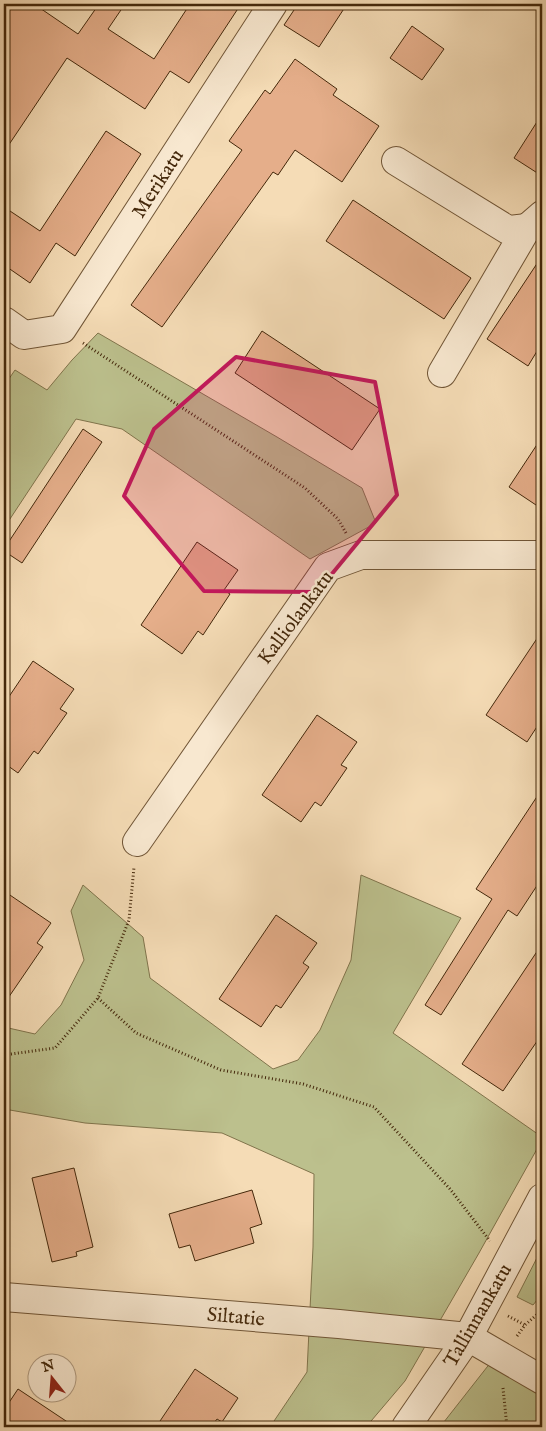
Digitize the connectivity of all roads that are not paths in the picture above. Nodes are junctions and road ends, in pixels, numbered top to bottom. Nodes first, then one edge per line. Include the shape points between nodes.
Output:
1 (273, 4) edge
2 (396, 161) dead end
3 (534, 221) edge
4 (14, 328) edge
5 (442, 373) dead end
6 (542, 555) edge
7 (137, 842) road end
8 (542, 1198) edge
9 (4, 1297) edge
10 (468, 1337) junction
11 (542, 1380) edge
12 (406, 1427) edge

1 - 4 street, Merikatu via 62,329
2 - 3 street via 508,230
3 - 5 street
6 - 7 street, Kalliolankatu via 361,555 328,567
8 - 10 street, Tallinnankatu
9 - 10 street, Siltatie
10 - 11 street
10 - 12 street, Tallinnankatu

